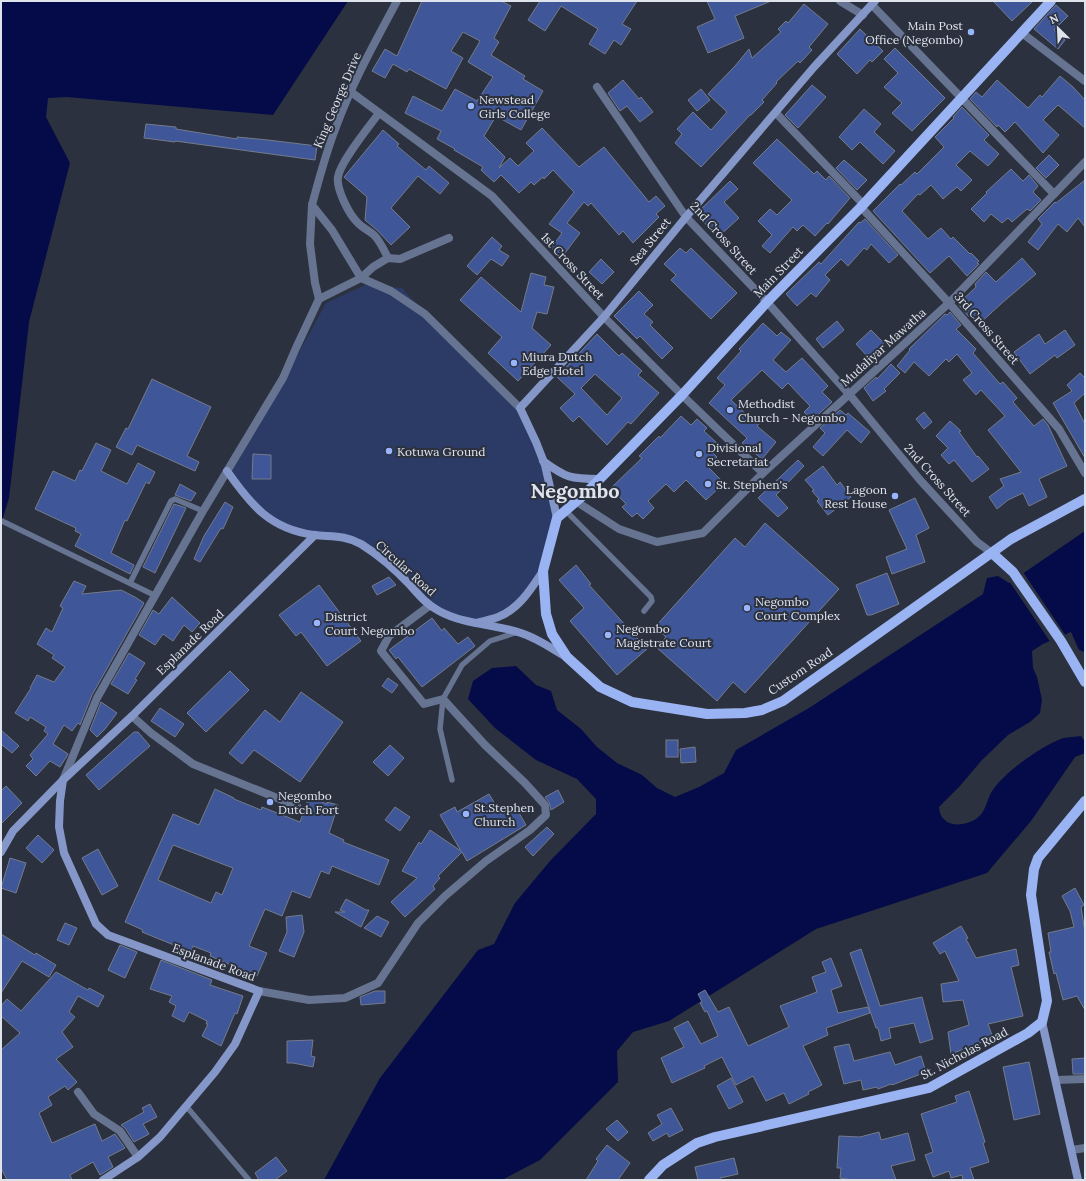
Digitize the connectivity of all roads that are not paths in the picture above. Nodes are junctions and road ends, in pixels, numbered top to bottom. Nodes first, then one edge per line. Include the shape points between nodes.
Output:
1 (397, 1) edge
2 (840, 1) edge
3 (1049, 2) edge
4 (873, 3) edge
5 (863, 15) junction
6 (1022, 33) junction
7 (1085, 81) edge
8 (597, 87) dead end
9 (351, 92) junction
10 (961, 98) junction
11 (379, 113) junction
12 (776, 113) junction
13 (1085, 162) edge
14 (1054, 194) junction
15 (862, 205) junction
16 (312, 206) junction
17 (686, 217) junction
18 (449, 238) dead end
19 (388, 258) junction
20 (361, 278) junction
21 (319, 299) junction
22 (766, 302) junction
23 (949, 304) junction
24 (604, 317) junction
25 (849, 394) junction
26 (682, 396) junction
27 (520, 408) junction
28 (543, 461) junction
29 (227, 471) junction
30 (764, 473) junction
31 (1085, 473) edge
32 (599, 479) junction
33 (1085, 499) edge
34 (577, 502) junction
35 (203, 511) junction
36 (566, 511) junction
37 (557, 518) junction
38 (2, 521) dead end
39 (316, 535) junction
40 (992, 553) junction
41 (543, 571) junction
42 (130, 583) junction
43 (156, 596) junction
44 (429, 606) junction
45 (644, 611) dead end
46 (474, 624) junction
47 (519, 632) junction
48 (567, 657) junction
49 (1085, 682) edge
50 (443, 699) junction
51 (132, 716) junction
52 (63, 780) junction
53 (452, 780) dead end
54 (1085, 801) edge
55 (297, 806) dead end
56 (1, 852) edge
57 (259, 991) junction
58 (1042, 1022) junction
59 (1085, 1079) edge
60 (1056, 1080) junction
61 (78, 1092) dead end
62 (186, 1106) junction
63 (1085, 1148) edge
64 (1072, 1150) junction
65 (138, 1157) junction
66 (103, 1180) edge
67 (249, 1180) edge
68 (648, 1180) edge
69 (1078, 1180) edge

1 - 9 street, King George Drive
2 - 5 street
3 - 6 main road, Main Street
4 - 5 street, Sea Street
4 - 10 street
5 - 12 street, Sea Street via 814,67
6 - 7 street
6 - 10 main road, Main Street
8 - 17 street, 2nd Cross Street
9 - 11 street, 1st Cross Street
9 - 16 street, King George Drive via 336,127
10 - 14 street
10 - 15 main road, Main Street
11 - 19 street via 355,145 338,177 340,190 356,222 375,236
11 - 24 street, 1st Cross Street via 492,196
12 - 15 street, 3rd Cross Street
12 - 17 street, Sea Street
13 - 14 street, Mudaliyar Mawatha
14 - 23 street, Mudaliyar Mawatha
15 - 22 main road, Main Street
15 - 23 street, 3rd Cross Street
16 - 20 street via 332,230
16 - 21 street, King George Drive via 310,244
17 - 22 street, 2nd Cross Street
17 - 24 street, Sea Street
18 - 19 street via 400,259
19 - 20 street
20 - 21 street
20 - 27 street via 391,291 425,314
21 - 29 street via 284,378
22 - 25 street, 2nd Cross Street
22 - 26 main road, Main Street
23 - 25 street, Mudaliyar Mawatha
23 - 31 street, 3rd Cross Street via 1059,429
24 - 26 street, 1st Cross Street
24 - 27 street, Sea Street
25 - 30 street, Mudaliyar Mawatha
25 - 40 street, 2nd Cross Street via 920,480 977,542
26 - 30 street, 1st Cross Street
26 - 32 main road, Main Street
27 - 28 street
28 - 32 street via 560,474 578,479
28 - 37 street
29 - 35 street
29 - 39 street, Circular Road via 250,503 260,512 293,531
30 - 34 street, Mudaliyar Mawatha via 703,533 657,542 619,529
32 - 34 main road, Main Street
33 - 40 main road, Custom Road via 1030,528
34 - 36 main road, Main Street
35 - 42 lane via 175,499 171,501
35 - 43 street
36 - 37 main road, Main Street
36 - 45 lane via 650,597 652,601
37 - 41 main road
38 - 42 lane
39 - 44 street, Circular Road via 340,536 361,544 409,584
39 - 51 street, Esplanade Road
40 - 48 main road, Custom Road via 783,701 762,710 745,714 708,714 632,702 600,688
40 - 49 main road via 1013,572 1061,641
41 - 46 street via 531,590 515,606 498,617
41 - 48 main road, Custom Road via 546,614 552,634
42 - 43 lane
43 - 52 street via 98,698
44 - 46 street, Circular Road
44 - 50 street via 389,636 382,651 424,704
46 - 47 street, Circular Road
47 - 48 street, Circular Road via 532,636
47 - 50 lane via 490,641 462,665
50 - 53 lane via 440,729
50 - 57 street via 545,805 546,815 439,901 418,923 378,983 345,998 309,1000
51 - 52 street, Esplanade Road
51 - 55 street via 193,764
52 - 56 street, Esplanade Road via 13,831
52 - 57 street, Esplanade Road via 59,827 64,853 96,924 108,935
54 - 58 main road via 1038,858 1034,869 1031,895 1047,1002
57 - 62 street, Esplanade Road via 235,1044
58 - 60 street
58 - 68 main road, St. Nicholas Road via 1028,1033 929,1088 696,1143 663,1165
59 - 60 street
60 - 64 street
61 - 65 street via 94,1114 120,1130
62 - 65 street, Esplanade Road via 160,1137
62 - 67 lane
63 - 64 street
64 - 69 street
65 - 66 street, Esplanade Road

